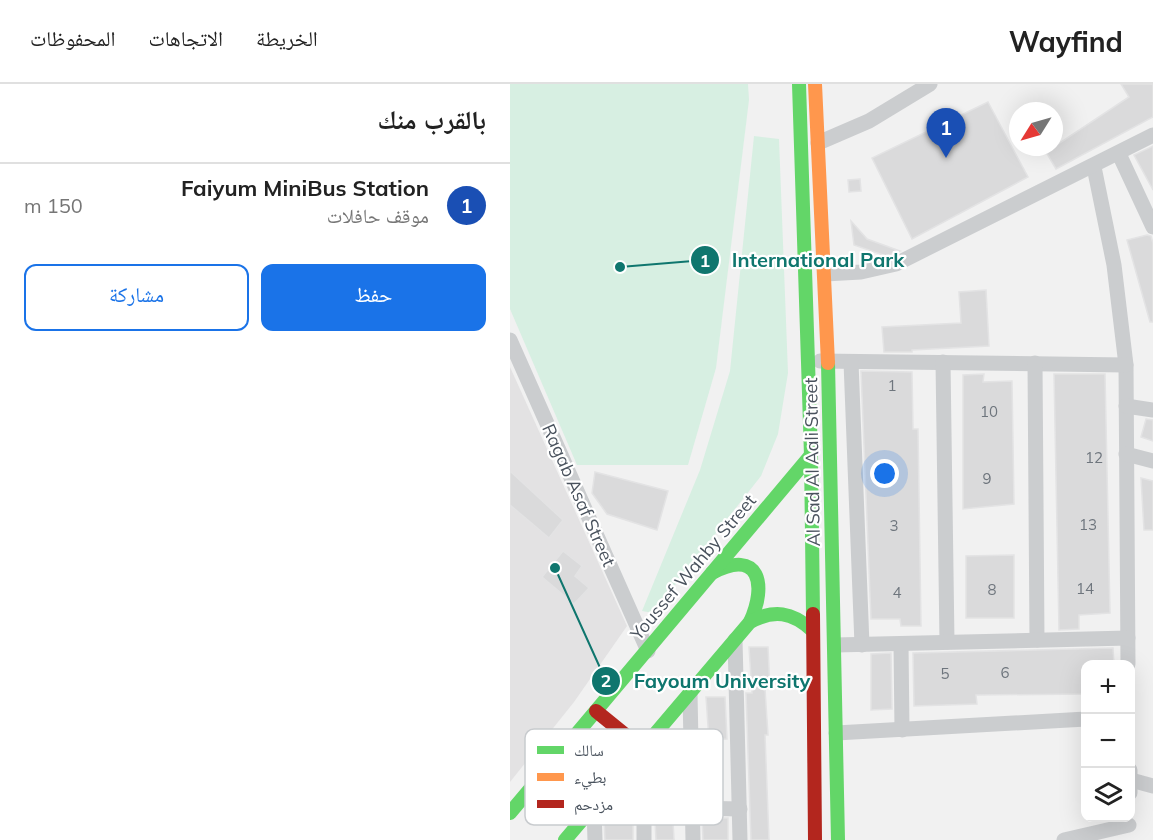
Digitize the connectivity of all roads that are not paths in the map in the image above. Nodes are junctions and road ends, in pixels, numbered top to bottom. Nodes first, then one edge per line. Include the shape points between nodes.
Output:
1 (815, 84) edge
2 (930, 84) edge
3 (798, 86) edge
4 (1153, 135) edge
5 (818, 143) junction
6 (1119, 153) junction
7 (1094, 167) junction
8 (1153, 227) edge
9 (825, 274) junction
10 (805, 314) junction
11 (826, 314) junction
12 (510, 340) edge
13 (807, 361) junction
14 (828, 361) junction
15 (850, 362) junction
16 (943, 362) junction
17 (1035, 363) junction
18 (1126, 365) junction
19 (1126, 406) junction
20 (1153, 410) edge
21 (811, 454) junction
22 (1126, 454) junction
23 (1153, 461) edge
24 (710, 574) junction
25 (750, 622) junction
26 (812, 630) junction
27 (1128, 638) junction
28 (735, 640) junction
29 (1037, 640) junction
30 (947, 642) junction
31 (901, 644) junction
32 (835, 645) junction
33 (862, 645) junction
34 (648, 651) junction
35 (1128, 660) edge
36 (690, 694) junction
37 (596, 711) junction
38 (1081, 719) edge
39 (581, 729) edge
40 (618, 729) edge
41 (661, 729) edge
42 (691, 729) edge
43 (903, 730) junction
44 (836, 733) junction
45 (1135, 781) edge
46 (1153, 786) edge
47 (525, 795) edge
48 (723, 809) edge
49 (740, 809) junction
50 (510, 813) edge
51 (579, 825) edge
52 (595, 825) edge
53 (1130, 828) edge
54 (565, 840) edge
55 (595, 840) edge
56 (740, 840) edge
57 (815, 840) edge
58 (838, 840) edge
59 (1064, 840) edge

1 - 5 main road, Al Sad Al Aali Street
2 - 5 street via 869,121
3 - 10 main road, Al Sad Al Aali Street
4 - 6 street
5 - 9 main road, Al Sad Al Aali Street
6 - 7 street
6 - 8 street
7 - 9 street via 896,264 861,272
7 - 18 street via 1114,265
9 - 11 main road, Al Sad Al Aali Street
10 - 11 main road
10 - 13 main road, Al Sad Al Aali Street
11 - 14 main road, Al Sad Al Aali Street
12 - 34 street, Ragab Asaf Street
13 - 14 street
13 - 21 main road, Al Sad Al Aali Street
14 - 15 street
14 - 32 main road, Al Sad Al Aali Street
15 - 16 street
15 - 33 street
16 - 17 street
16 - 30 street
17 - 18 street
17 - 29 street
18 - 19 street
19 - 20 street
19 - 22 street
21 - 24 main road, Youssef Wahby Street
21 - 26 main road, Al Sad Al Aali Street
22 - 23 street
22 - 27 street
24 - 25 main road via 732,564 753,572 760,593
24 - 34 main road, Youssef Wahby Street
25 - 26 main road via 776,611 790,613
25 - 28 main road
26 - 57 main road, Al Sad Al Aali Street
27 - 29 street
27 - 35 street
28 - 36 main road
28 - 49 street
29 - 30 street
30 - 31 street
31 - 33 street
31 - 43 street
32 - 33 street
32 - 44 main road, Al Sad Al Aali Street
34 - 37 main road, Youssef Wahby Street
36 - 41 main road
36 - 42 street
37 - 39 main road, Youssef Wahby Street
37 - 40 main road
38 - 43 street
43 - 44 street
44 - 58 main road, Al Sad Al Aali Street
45 - 46 street
47 - 50 main road, Youssef Wahby Street
48 - 49 street
49 - 56 street
51 - 54 main road
52 - 55 street
53 - 59 street

